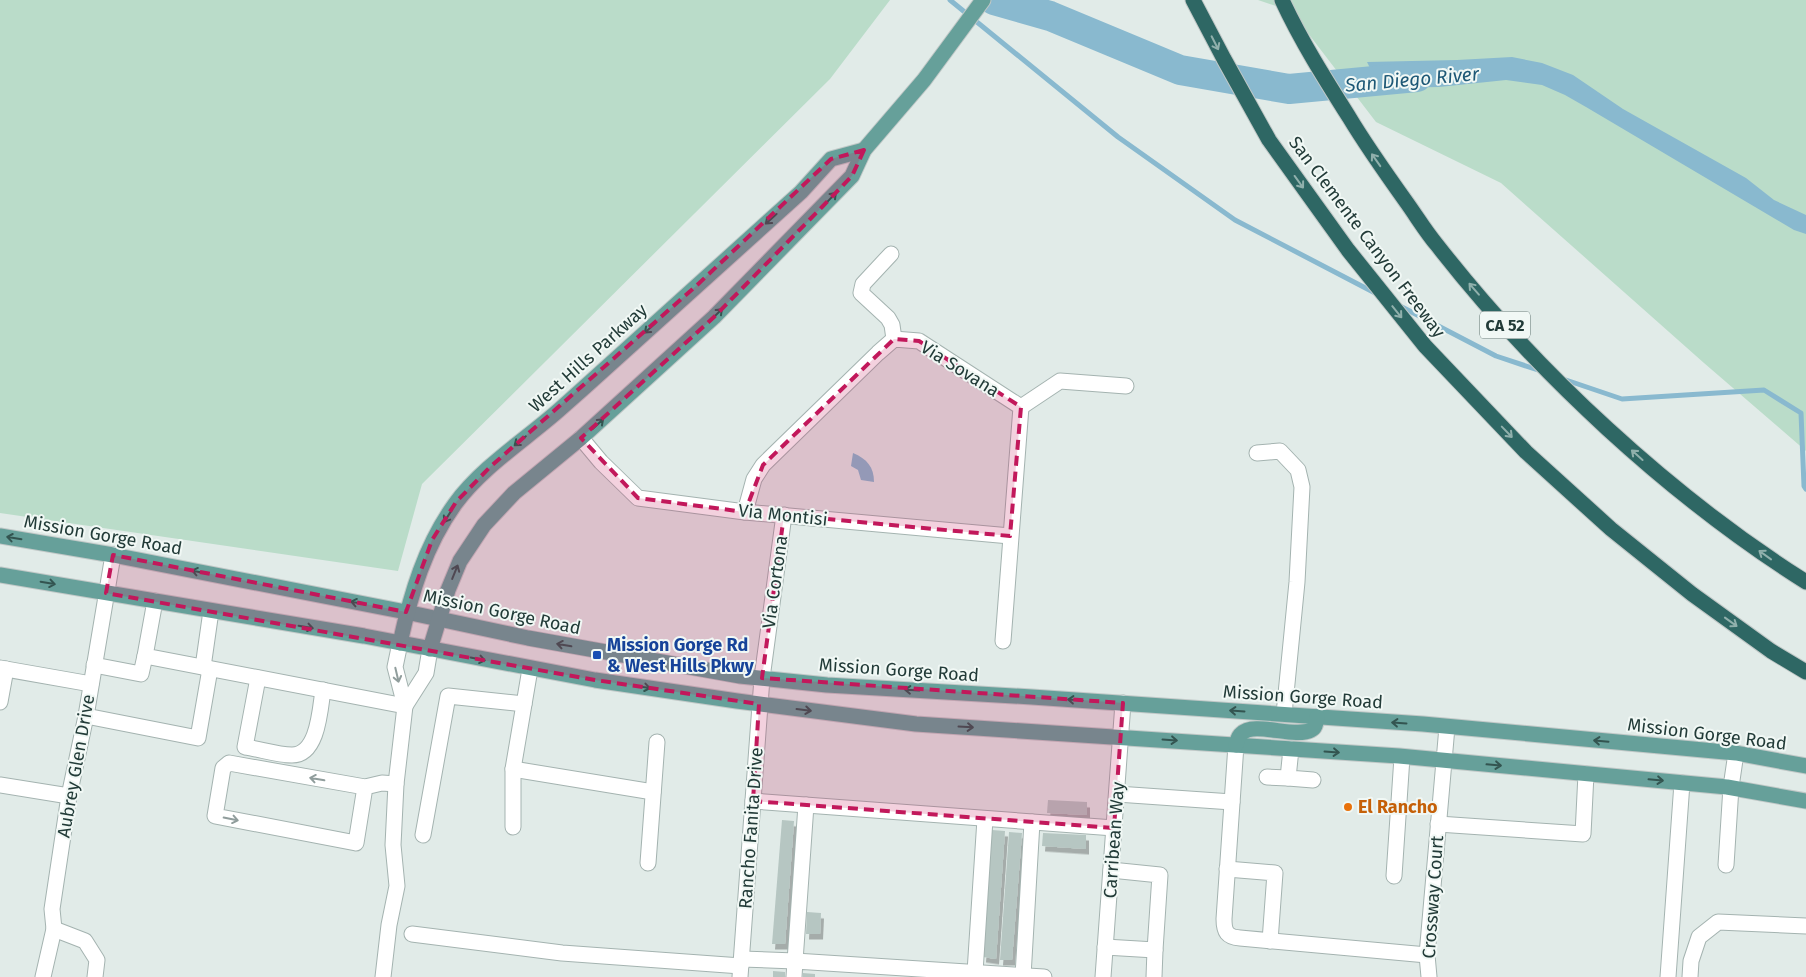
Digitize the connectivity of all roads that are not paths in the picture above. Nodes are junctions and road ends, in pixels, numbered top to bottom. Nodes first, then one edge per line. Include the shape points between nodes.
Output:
1 (983, 0) edge
2 (1193, 0) edge
3 (1282, 0) edge
4 (864, 150) junction
5 (891, 254) dead end
6 (894, 339) junction
7 (1126, 386) dead end
8 (1021, 407) junction
9 (581, 438) junction
10 (1257, 453) dead end
11 (745, 512) junction
12 (784, 515) junction
13 (0, 536) edge
14 (1010, 536) junction
15 (114, 555) junction
16 (0, 575) edge
17 (1806, 582) edge
18 (106, 593) junction
19 (155, 601) junction
20 (212, 610) junction
21 (406, 612) junction
22 (439, 618) junction
23 (1004, 641) dead end
24 (400, 643) junction
25 (430, 650) junction
26 (145, 656) junction
27 (94, 665) junction
28 (3, 668) edge
29 (206, 668) junction
30 (530, 669) junction
31 (1806, 672) edge
32 (258, 678) junction
33 (762, 678) junction
34 (91, 684) junction
35 (323, 690) junction
36 (0, 702) edge
37 (1123, 703) junction
38 (524, 704) junction
39 (760, 704) junction
40 (405, 706) junction
41 (1284, 714) junction
42 (86, 716) junction
43 (1317, 717) junction
44 (1448, 727) junction
45 (1121, 737) junction
46 (657, 742) dead end
47 (1236, 745) junction
48 (1291, 749) junction
49 (1736, 753) junction
50 (1402, 757) junction
51 (1445, 761) junction
52 (1806, 766) edge
53 (513, 769) junction
54 (1586, 774) junction
55 (1267, 777) dead end
56 (1288, 778) junction
57 (1313, 780) dead end
58 (1682, 782) junction
59 (396, 784) junction
60 (0, 785) edge
61 (365, 787) junction
62 (1731, 788) junction
63 (653, 792) junction
64 (1117, 794) junction
65 (69, 796) junction
66 (753, 801) junction
67 (1806, 801) edge
68 (1232, 802) junction
69 (806, 805) junction
70 (985, 818) junction
71 (1032, 822) junction
72 (1438, 824) junction
73 (513, 827) dead end
74 (1114, 828) junction
75 (423, 835) dead end
76 (648, 863) dead end
77 (1726, 865) dead end
78 (1227, 869) junction
79 (1111, 870) junction
80 (1394, 876) dead end
81 (1806, 926) edge
82 (54, 930) junction
83 (412, 934) dead end
84 (1270, 941) junction
85 (1105, 947) junction
86 (1155, 950) junction
87 (1427, 955) junction
88 (795, 961) junction
89 (741, 967) edge
90 (975, 972) junction
91 (1023, 976) junction
92 (43, 977) edge
93 (95, 977) edge
94 (383, 977) edge
95 (794, 977) edge
96 (1044, 977) edge
97 (1103, 977) edge
98 (1154, 977) edge
99 (1428, 977) edge
100 (1668, 977) edge
101 (1690, 977) edge

1 - 4 main road via 924,80
2 -> 31 highway, San Clemente Canyon Freeway via 1269,140 1348,250 1425,346 1526,452 1611,529 1692,594
17 -> 3 highway, CA 52 via 1780,566 1652,468 1582,404 1509,330 1436,245 1368,148 1312,59
9 -> 4 main road via 714,317 852,176
4 -> 21 main road, West Hills Parkway via 831,159 801,192 594,379 490,467 456,502 432,540
5 - 6 street via 863,284 861,293 888,318
6 - 8 street, Via Sovana via 919,341
6 - 11 street via 763,465 754,479
7 - 8 street via 1060,382
8 - 14 street
9 - 11 street, Via Montisi via 638,498
22 -> 9 main road via 460,561 484,525 514,493
10 - 41 street via 1280,451 1298,470 1302,487 1297,582
11 - 12 street, Via Montisi
12 - 14 street, Via Montisi
12 - 33 street, Via Cortona
15 -> 13 main road, Mission Gorge Road
14 - 23 street
15 - 18 street, Aubrey Glen Drive
21 -> 15 main road, Mission Gorge Road
16 -> 18 main road
18 - 19 main road
18 - 27 street, Aubrey Glen Drive
19 - 20 main road
19 - 26 street
20 -> 24 main road
20 - 29 street
21 - 22 main road, Mission Gorge Road
21 - 24 main road, West Hills Parkway
22 - 25 main road
33 -> 22 main road, Mission Gorge Road via 528,638
24 - 25 main road
24 -> 40 street via 395,667
25 -> 30 main road
25 - 40 street via 426,673
26 - 27 street via 141,674
26 - 29 street
27 - 34 street, Aubrey Glen Drive
28 - 34 street
28 - 36 street
29 - 32 street
29 - 42 street via 198,738
30 - 38 street
30 -> 39 main road
32 - 35 street
32 - 35 street via 245,746 292,755 304,752 313,739
37 -> 33 main road, Mission Gorge Road
33 - 39 street, Rancho Fanita Drive
34 - 42 street, Aubrey Glen Drive
35 - 40 street
41 -> 37 main road, Mission Gorge Road
37 - 45 street, Carribean Way
38 - 53 street
38 - 75 street via 448,696
39 -> 45 main road via 916,724
39 - 66 street, Rancho Fanita Drive
40 - 59 street
41 - 43 main road, Mission Gorge Road
42 - 65 street, Aubrey Glen Drive
44 -> 43 main road, Mission Gorge Road
43 - 47 main road via 1316,725 1302,732 1249,729 1240,734
49 -> 44 main road, Mission Gorge Road
44 - 51 street, Crossway Court
45 -> 47 main road
45 - 64 street, Carribean Way
46 - 63 street
47 - 48 main road
47 - 68 street
48 -> 50 main road
48 - 56 street
49 - 52 main road, Mission Gorge Road
49 - 62 street
50 - 51 main road
50 - 80 street
51 -> 54 main road
51 - 72 street, Crossway Court
53 - 63 street
53 - 73 street
54 -> 58 main road
54 - 72 street via 1583,834
55 - 56 street
56 - 57 street
58 - 62 main road
58 - 100 street
59 - 61 street via 382,782
59 - 94 street via 393,845 397,886
60 - 65 street
61 -> 61 street via 229,764 223,768 215,816 356,843
62 - 67 main road
62 - 77 street
63 - 76 street
64 - 68 street
64 - 74 street, Carribean Way
65 - 82 street, Aubrey Glen Drive via 52,909
66 - 69 street
66 - 89 street, Rancho Fanita Drive
68 - 78 street
69 - 70 street
69 - 88 street
70 - 71 street
70 - 90 street
71 - 74 street
71 - 91 street
72 - 87 street, Crossway Court
74 - 79 street, Carribean Way
78 - 84 street via 1226,934
78 - 84 street via 1275,873
79 - 85 street, Carribean Way
79 - 86 street via 1160,875
81 - 101 street via 1718,922 1699,937 1691,961
82 - 92 street, Aubrey Glen Drive
82 - 93 street via 85,942 97,960
83 - 89 street via 562,954
84 - 87 street
85 - 86 street
85 - 97 street, Carribean Way
86 - 98 street
87 - 99 street, Crossway Court
88 - 89 street
88 - 90 street
88 - 95 street
90 - 91 street
91 - 96 street

